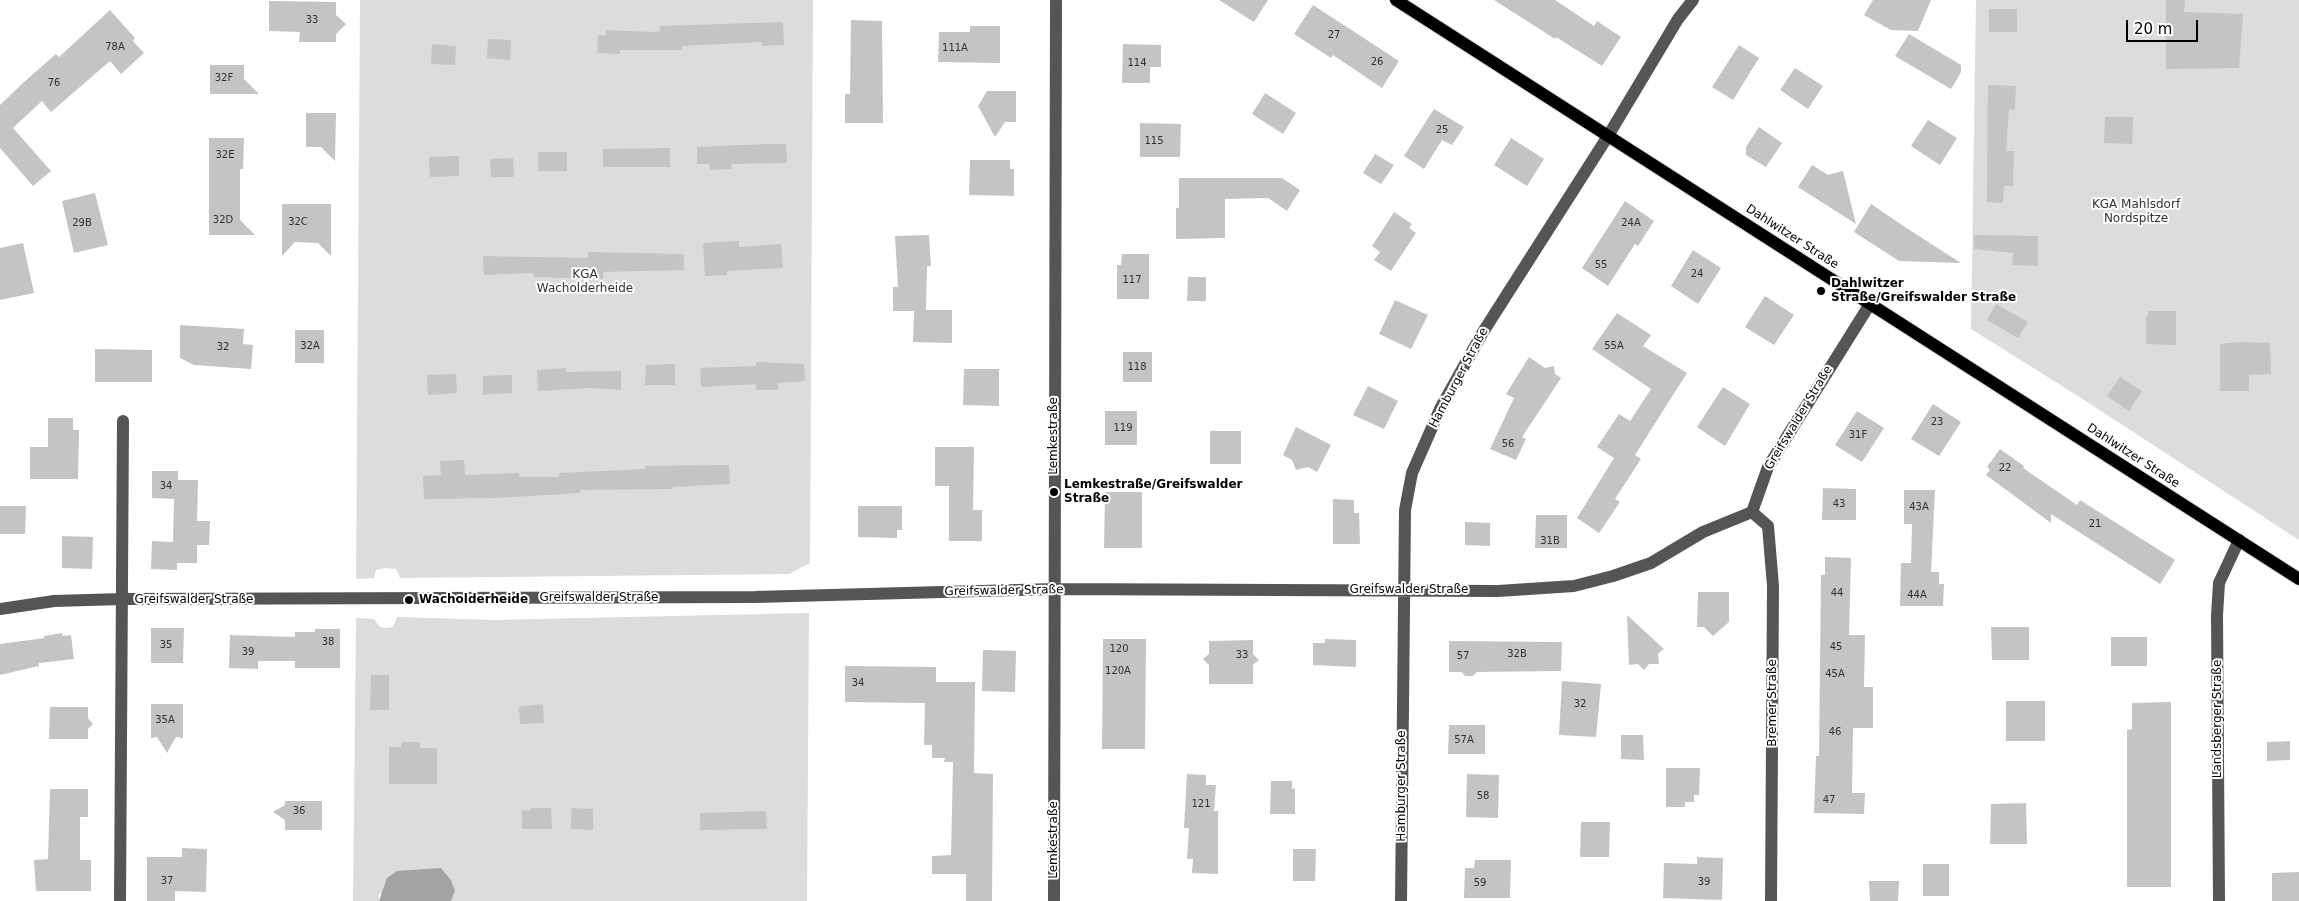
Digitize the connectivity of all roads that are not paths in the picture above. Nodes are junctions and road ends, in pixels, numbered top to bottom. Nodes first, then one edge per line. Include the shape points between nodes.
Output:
1 (1056, 0) edge
2 (1396, 0) edge
3 (1693, 0) edge
4 (1608, 136) junction
5 (1870, 304) junction
6 (123, 421) dead end
7 (1752, 512) junction
8 (2239, 540) junction
9 (2299, 579) edge
10 (1055, 589) junction
11 (1403, 590) junction
12 (122, 599) junction
13 (0, 609) edge
14 (120, 901) edge
15 (1054, 901) edge
16 (1401, 901) edge
17 (1771, 901) edge
18 (2220, 901) edge

1 - 10 street, Lemkestraße
2 - 4 main road, Dahlwitzer Straße
3 - 4 street, Hamburger Straße via 1678,19
4 - 5 main road, Dahlwitzer Straße
4 - 11 street, Hamburger Straße via 1483,332 1441,407 1412,473 1404,510
5 - 7 street, Greifswalder Straße via 1768,467
5 - 8 main road, Dahlwitzer Straße
6 - 12 street
7 - 11 street, Greifswalder Straße via 1703,532 1651,563 1574,586 1498,591
7 - 17 street, Bremer Straße via 1768,526 1774,586
8 - 9 main road, Dahlwitzer Straße
8 - 18 street, Landsberger Straße via 2219,583 2217,615
10 - 11 street, Greifswalder Straße
10 - 12 street, Greifswalder Straße via 755,598
10 - 15 street, Lemkestraße
11 - 16 street, Hamburger Straße
12 - 13 street, Greifswalder Straße via 54,601
12 - 14 street

